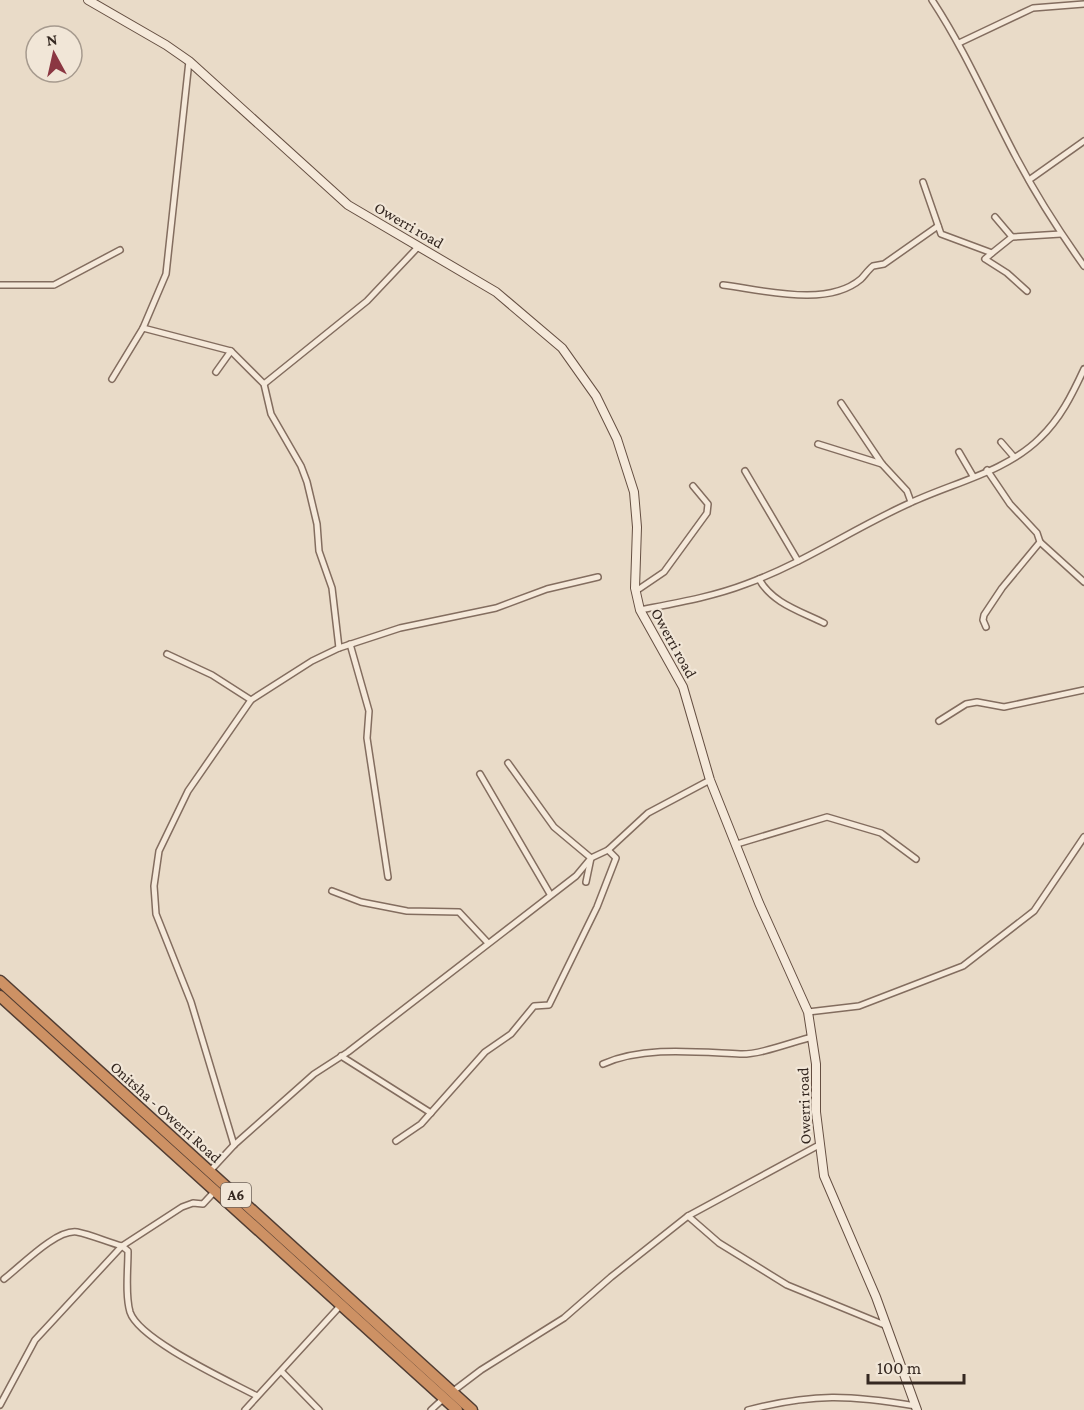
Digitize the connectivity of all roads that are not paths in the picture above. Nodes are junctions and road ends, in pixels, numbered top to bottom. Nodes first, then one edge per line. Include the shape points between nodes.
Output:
1 (88, 0) edge
2 (932, 0) edge
3 (1084, 4) edge
4 (959, 43) junction
5 (189, 61) junction
6 (1084, 141) edge
7 (1029, 180) junction
8 (923, 182) dead end
9 (995, 217) dead end
10 (938, 226) junction
11 (1061, 234) junction
12 (1012, 237) junction
13 (419, 246) junction
14 (120, 250) dead end
15 (992, 252) junction
16 (1084, 266) edge
17 (0, 285) edge
18 (723, 285) dead end
19 (1027, 291) dead end
20 (143, 328) junction
21 (231, 351) junction
22 (1084, 369) edge
23 (216, 372) dead end
24 (112, 379) dead end
25 (264, 384) junction
26 (841, 403) dead end
27 (1001, 442) dead end
28 (818, 444) dead end
29 (959, 452) dead end
30 (1014, 457) junction
31 (882, 464) junction
32 (987, 470) junction
33 (745, 471) dead end
34 (973, 476) junction
35 (693, 486) dead end
36 (911, 502) junction
37 (1040, 542) junction
38 (798, 561) junction
39 (598, 577) dead end
40 (759, 579) junction
41 (1084, 582) edge
42 (636, 591) junction
43 (640, 610) junction
44 (824, 623) dead end
45 (986, 627) dead end
46 (350, 644) junction
47 (339, 648) junction
48 (166, 654) dead end
49 (1084, 690) edge
50 (252, 700) junction
51 (939, 721) dead end
52 (508, 764) dead end
53 (480, 774) dead end
54 (710, 780) junction
55 (1084, 837) edge
56 (736, 844) junction
57 (608, 850) junction
58 (591, 858) junction
59 (916, 859) dead end
60 (388, 877) dead end
61 (586, 882) dead end
62 (332, 891) dead end
63 (550, 894) junction
64 (488, 943) junction
65 (0, 981) edge
66 (0, 996) edge
67 (808, 1012) junction
68 (812, 1037) junction
69 (341, 1056) junction
70 (603, 1064) dead end
71 (431, 1113) junction
72 (396, 1141) dead end
73 (234, 1145) junction
74 (819, 1145) junction
75 (210, 1171) junction
76 (215, 1191) junction
77 (688, 1216) junction
78 (122, 1246) junction
79 (4, 1279) dead end
80 (341, 1305) junction
81 (887, 1326) junction
82 (282, 1372) junction
83 (448, 1395) junction
84 (257, 1396) junction
85 (0, 1405) edge
86 (916, 1408) edge
87 (245, 1410) edge
88 (319, 1410) edge
89 (430, 1410) edge
90 (457, 1410) edge
91 (472, 1410) edge
92 (748, 1410) edge

1 - 5 main road, Owerri road
2 - 4 street
3 - 4 street via 1033,8
4 - 7 street
5 - 13 main road, Owerri road via 348,205
5 - 20 street via 166,274
6 - 7 street
7 - 11 street
8 - 10 street
9 - 12 street
10 - 15 street via 941,234
10 - 18 street via 884,264 873,266 860,280 828,293 811,297
11 - 12 street
11 - 16 street
12 - 15 street
13 - 25 street via 367,301
13 - 42 main road, Owerri road via 496,292 562,348 585,379 617,439 634,492
14 - 17 street via 54,285
15 - 19 street via 986,259
20 - 21 street
20 - 24 street
21 - 23 street
21 - 25 street
22 - 30 street via 1061,415 1040,439
25 - 47 street via 271,414 307,482 319,551 332,588
26 - 31 street
27 - 30 street
28 - 31 street
29 - 34 street
30 - 32 street
31 - 36 street via 907,491
32 - 34 street
32 - 37 street via 1010,504 1037,532
33 - 38 street
34 - 36 street
35 - 42 street via 708,504 707,513 664,572
36 - 38 street
37 - 41 street
37 - 45 street via 984,615
38 - 40 street
39 - 46 street via 547,589 496,608 400,628
40 - 43 street via 694,600
40 - 44 street via 765,591 775,598
42 - 43 main road, Owerri road
43 - 54 main road, Owerri road via 683,687
46 - 47 street
46 - 60 street via 369,711 367,738
47 - 50 street
48 - 50 street via 212,675
49 - 51 street via 1004,707 966,704
50 - 73 street via 188,791 159,851 154,885 156,914 191,1002
52 - 58 street via 554,827
53 - 63 street
54 - 56 main road, Owerri road
54 - 57 street via 648,813
55 - 67 street via 1034,911 963,966 859,1006
56 - 59 street via 827,817 881,833
56 - 67 main road, Owerri road
57 - 58 street
57 - 71 street via 616,858 597,907 549,1005 534,1006 510,1034 485,1052
58 - 61 street
58 - 63 street via 576,876
62 - 64 street via 361,902 407,911 459,912
63 - 64 street
64 - 69 street
65 - 75 highway, Onitsha - Owerri Road / A6
66 - 76 highway, Onitsha - Owerri Road / A6
67 - 68 main road, Owerri road
68 - 70 street via 742,1054 626,1054
68 - 74 main road, Owerri road
69 - 71 street
69 - 73 street via 314,1074
71 - 72 street
73 - 75 street
74 - 77 street
74 - 81 main road, Owerri road via 829,1192
75 - 83 highway, Onitsha - Owerri Road / A6
76 - 78 street via 203,1203 182,1207
76 - 80 highway, Onitsha - Owerri Road / A6
77 - 81 street via 719,1243 787,1285
77 - 83 street via 564,1318
78 - 79 street via 75,1232 62,1235
78 - 84 street via 128,1251 129,1311 137,1326
78 - 85 street via 35,1340
80 - 82 street
80 - 83 highway, Onitsha - Owerri Road / A6
81 - 86 main road, Owerri road
82 - 84 street
82 - 88 street
83 - 89 street
83 - 90 highway, Onitsha - Owerri Road / A6
83 - 91 highway, Onitsha - Owerri Road / A6
84 - 87 street
86 - 92 street via 840,1395

